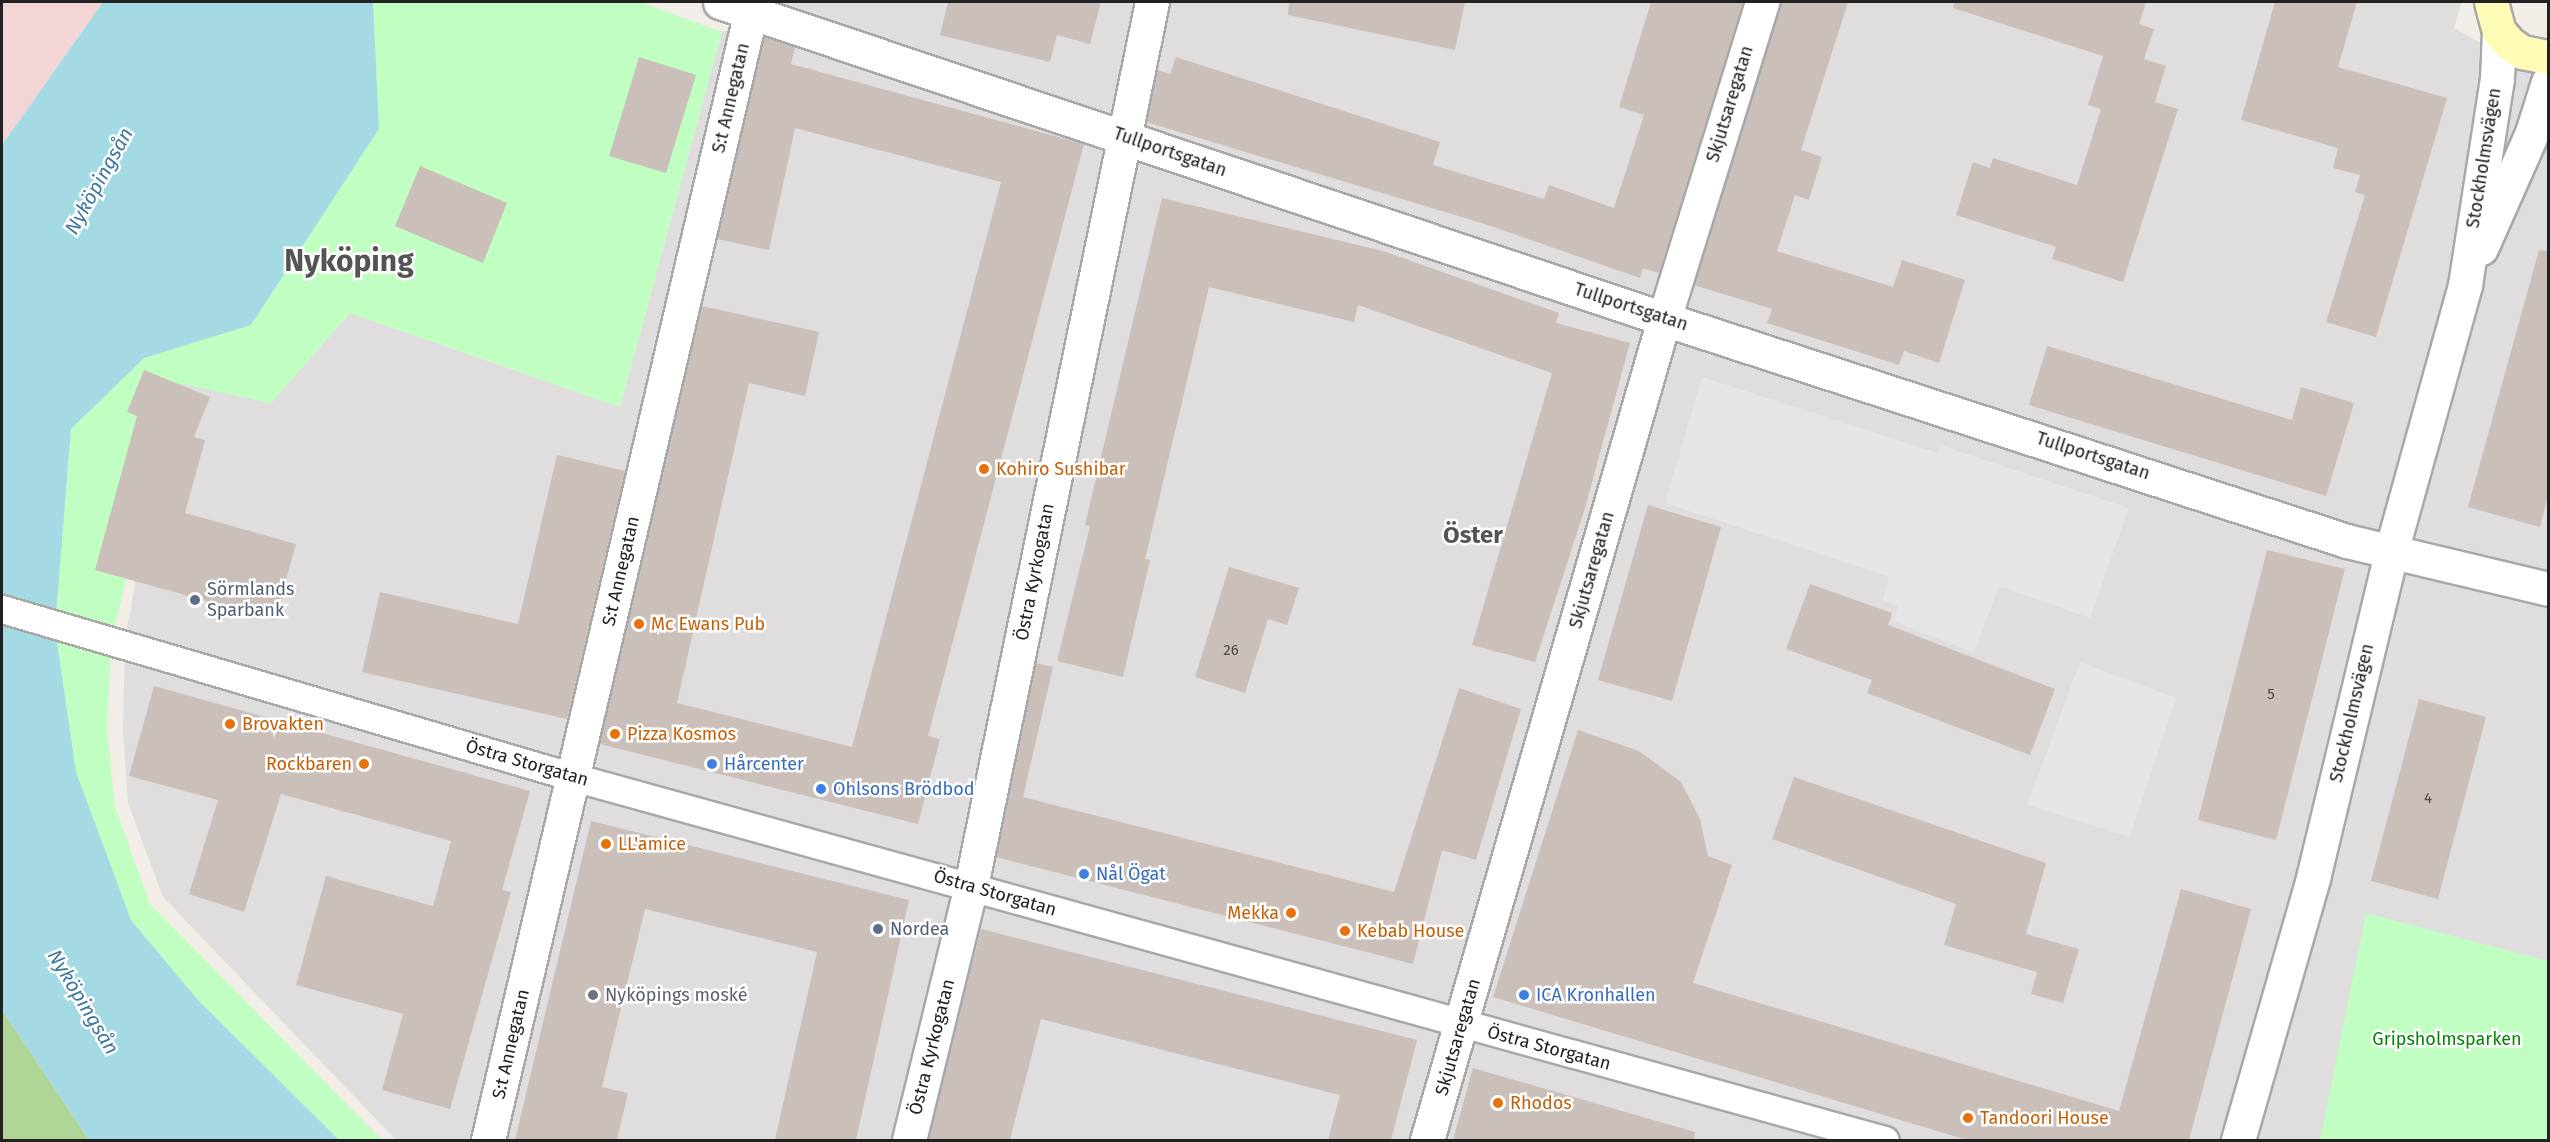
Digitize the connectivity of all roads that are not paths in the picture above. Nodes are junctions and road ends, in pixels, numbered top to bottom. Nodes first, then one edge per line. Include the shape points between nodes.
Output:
1 (720, 2) edge
2 (1152, 2) edge
3 (1762, 2) edge
4 (752, 7) edge
5 (2492, 9) edge
6 (2548, 57) edge
7 (2548, 82) edge
8 (1123, 136) junction
9 (2464, 285) junction
10 (1664, 319) junction
11 (2391, 552) junction
12 (2548, 589) edge
13 (2, 609) edge
14 (573, 777) junction
15 (971, 886) junction
16 (1462, 1024) junction
17 (488, 1140) edge
18 (909, 1140) edge
19 (1427, 1140) edge
20 (1886, 1140) edge
21 (2238, 1140) edge

1 - 4 street, Tullportsgatan
2 - 8 street, Östra Kyrkogatan
3 - 10 street, Skjutsaregatan
4 - 8 street, Tullportsgatan
4 - 14 street, S:t Annegatan
5 - 6 main road via 2522,52
5 - 9 street, Stockholmsvägen via 2497,79
7 - 9 street, Stockholmsvägen via 2532,133
8 - 10 street, Tullportsgatan
8 - 15 street, Östra Kyrkogatan
9 - 11 street, Stockholmsvägen
10 - 11 street, Tullportsgatan
10 - 16 street, Skjutsaregatan
11 - 12 street, Tullportsgatan
11 - 21 street, Stockholmsvägen via 2313,878
13 - 14 street, Östra Storgatan
14 - 15 street, Östra Storgatan
14 - 17 street, S:t Annegatan
15 - 16 street, Östra Storgatan
15 - 18 street, Östra Kyrkogatan
16 - 19 street, Skjutsaregatan
16 - 20 street, Östra Storgatan

